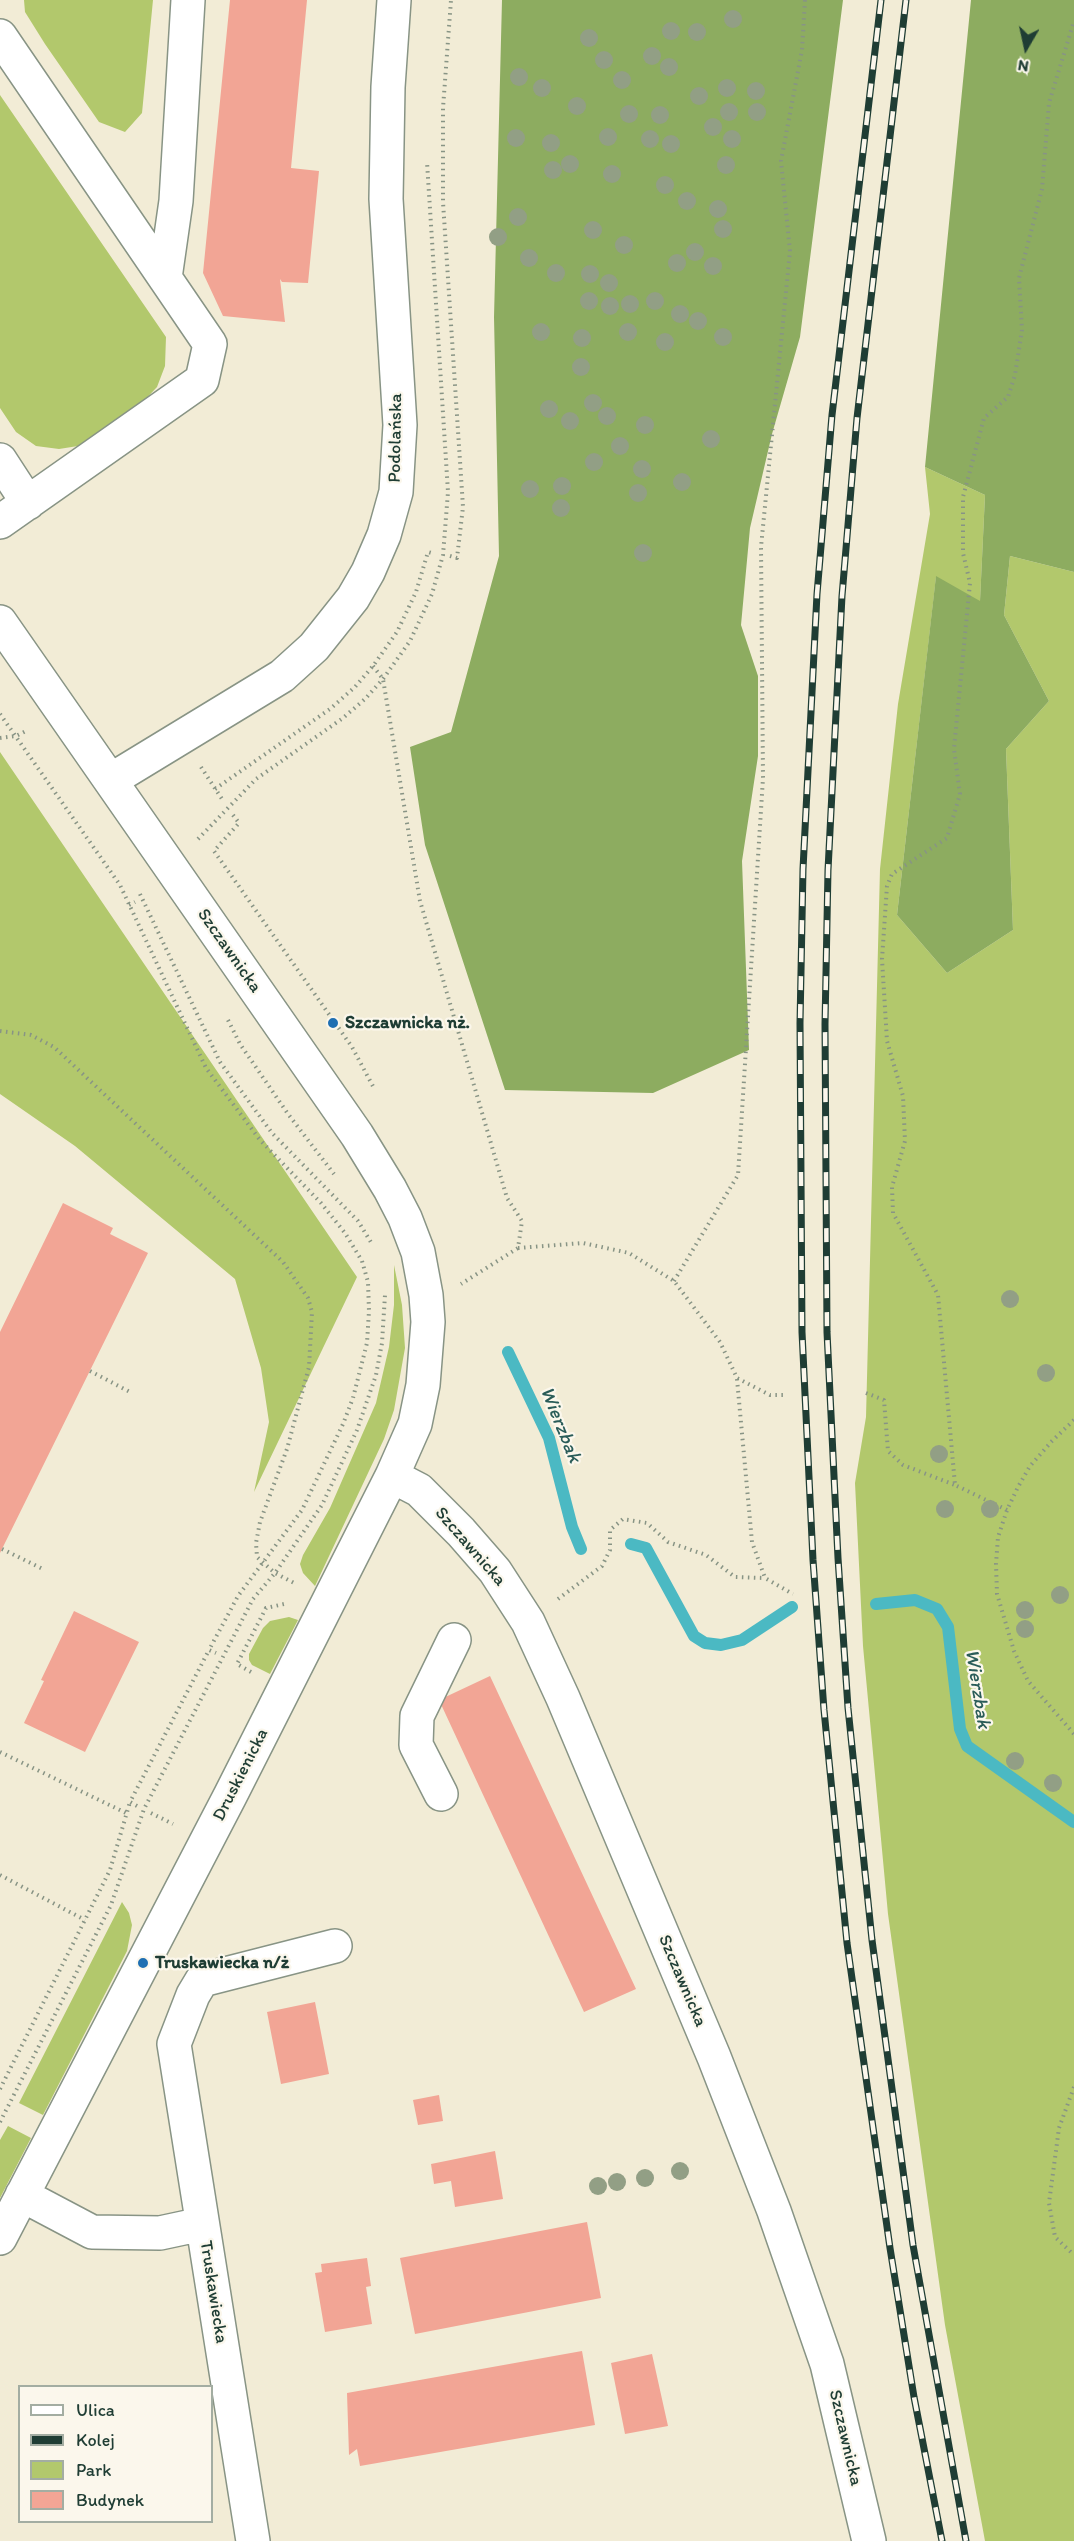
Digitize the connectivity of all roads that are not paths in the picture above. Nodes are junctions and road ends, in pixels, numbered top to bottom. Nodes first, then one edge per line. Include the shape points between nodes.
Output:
1 (188, 0) edge
2 (394, 0) edge
3 (0, 36) edge
4 (165, 278) junction
5 (0, 460) edge
6 (28, 503) junction
7 (0, 522) edge
8 (0, 622) edge
9 (111, 780) junction
10 (426, 1295) joint
11 (393, 1476) junction
12 (454, 1640) dead end
13 (441, 1794) dead end
14 (335, 1946) dead end
15 (22, 2195) junction
16 (202, 2224) junction
17 (0, 2238) edge
18 (253, 2541) edge
19 (869, 2541) edge

1 - 4 street via 176,201
2 - 9 street, Podolańska via 387,97 386,199 400,425 396,492 384,535 353,598 306,655 282,676
3 - 4 street
4 - 6 street via 210,344 202,380
5 - 6 street
6 - 7 street
8 - 9 street, Szczawnicka
9 - 10 street, Szczawnicka via 368,1153 405,1218 418,1252
10 - 11 street, Druskienicka via 423,1385 415,1424
11 - 15 street, Druskienicka
11 - 19 street, Szczawnicka via 419,1490 495,1571 528,1622 563,1698 774,2211 827,2364
12 - 13 street via 417,1716 416,1745
14 - 16 street, Truskawiecka via 202,1980 193,1995 174,2044
15 - 16 street via 92,2232 160,2233
15 - 17 street, Druskienicka
16 - 18 street, Truskawiecka

